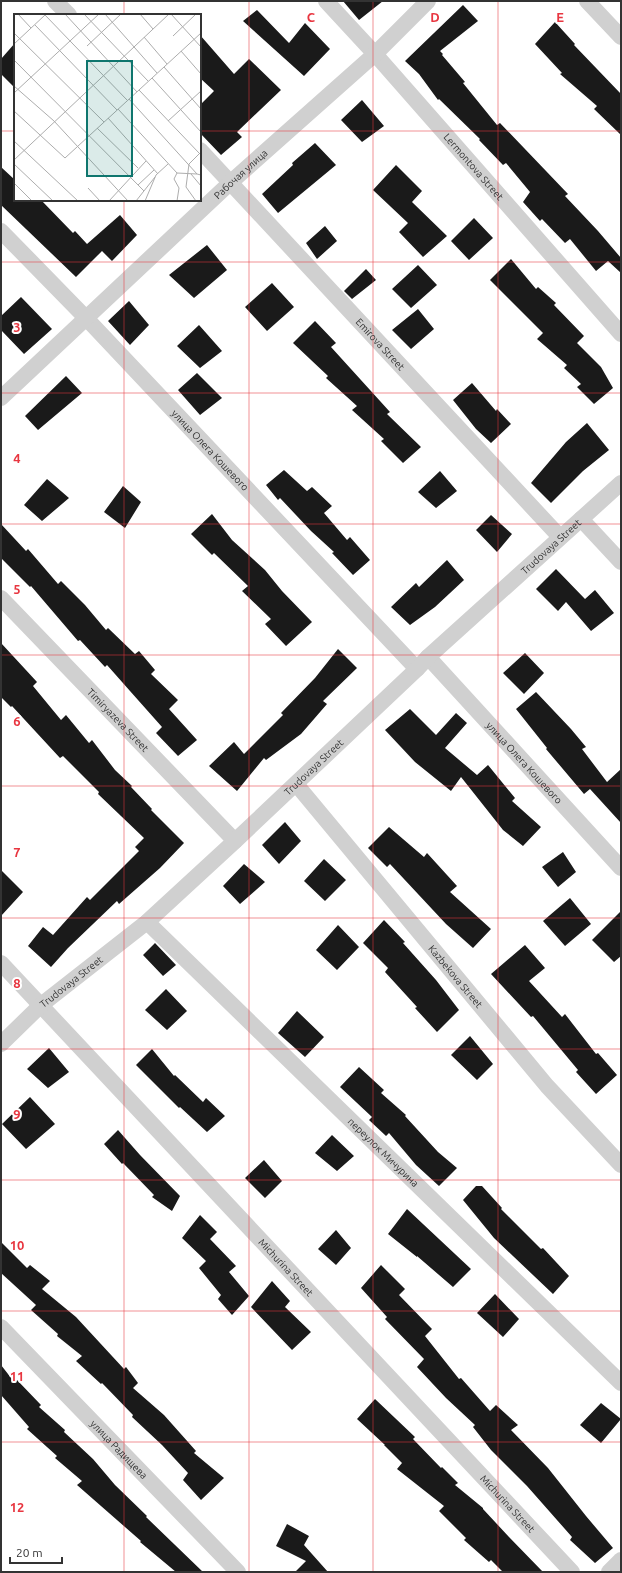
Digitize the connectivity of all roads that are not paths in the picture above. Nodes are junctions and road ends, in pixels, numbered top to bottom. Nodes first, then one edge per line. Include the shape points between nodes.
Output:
1 (55, 1) edge
2 (326, 1) edge
3 (428, 1) edge
4 (587, 1) edge
5 (68, 14) edge
6 (621, 37) edge
7 (375, 54) junction
8 (201, 151) edge
9 (231, 182) junction
10 (1, 232) edge
11 (86, 318) junction
12 (621, 334) edge
13 (1, 398) edge
14 (621, 483) edge
15 (581, 519) junction
16 (560, 537) junction
17 (621, 562) edge
18 (1, 598) edge
19 (428, 657) junction
20 (417, 670) junction
21 (296, 784) junction
22 (235, 841) junction
23 (621, 868) edge
24 (147, 922) junction
25 (1, 963) edge
26 (41, 1005) junction
27 (1, 1044) edge
28 (621, 1165) edge
29 (1, 1327) edge
30 (621, 1383) edge
31 (621, 1560) edge
32 (238, 1572) edge
33 (572, 1572) edge
34 (609, 1572) edge

1 - 5 street
2 - 7 street, Lermontova Street
3 - 7 street, Рабочая улица
4 - 6 street
7 - 9 street, Рабочая улица
7 - 12 street, Lermontova Street
8 - 9 street, Emirova Street
9 - 11 street, Рабочая улица
9 - 16 street, Emirova Street
10 - 11 street, улица Олега Кошевого
11 - 13 street, Рабочая улица
11 - 20 street, улица Олега Кошевого
14 - 15 street, Trudovaya Street
15 - 16 street, Trudovaya Street
15 - 17 street
16 - 19 street, Trudovaya Street
18 - 22 street, Timiryazeva Street
19 - 20 street, Trudovaya Street
19 - 23 street, улица Олега Кошевого
20 - 21 street, Trudovaya Street
21 - 22 street, Trudovaya Street
21 - 28 street, Kazbekova Street via 547,1086
22 - 24 street, Trudovaya Street
24 - 26 street, Trudovaya Street
24 - 30 street, переулок Мичурина
25 - 26 street, Michurina Street
26 - 27 street, Trudovaya Street
26 - 33 street, Michurina Street
29 - 32 street, улица Радищева
31 - 34 street

